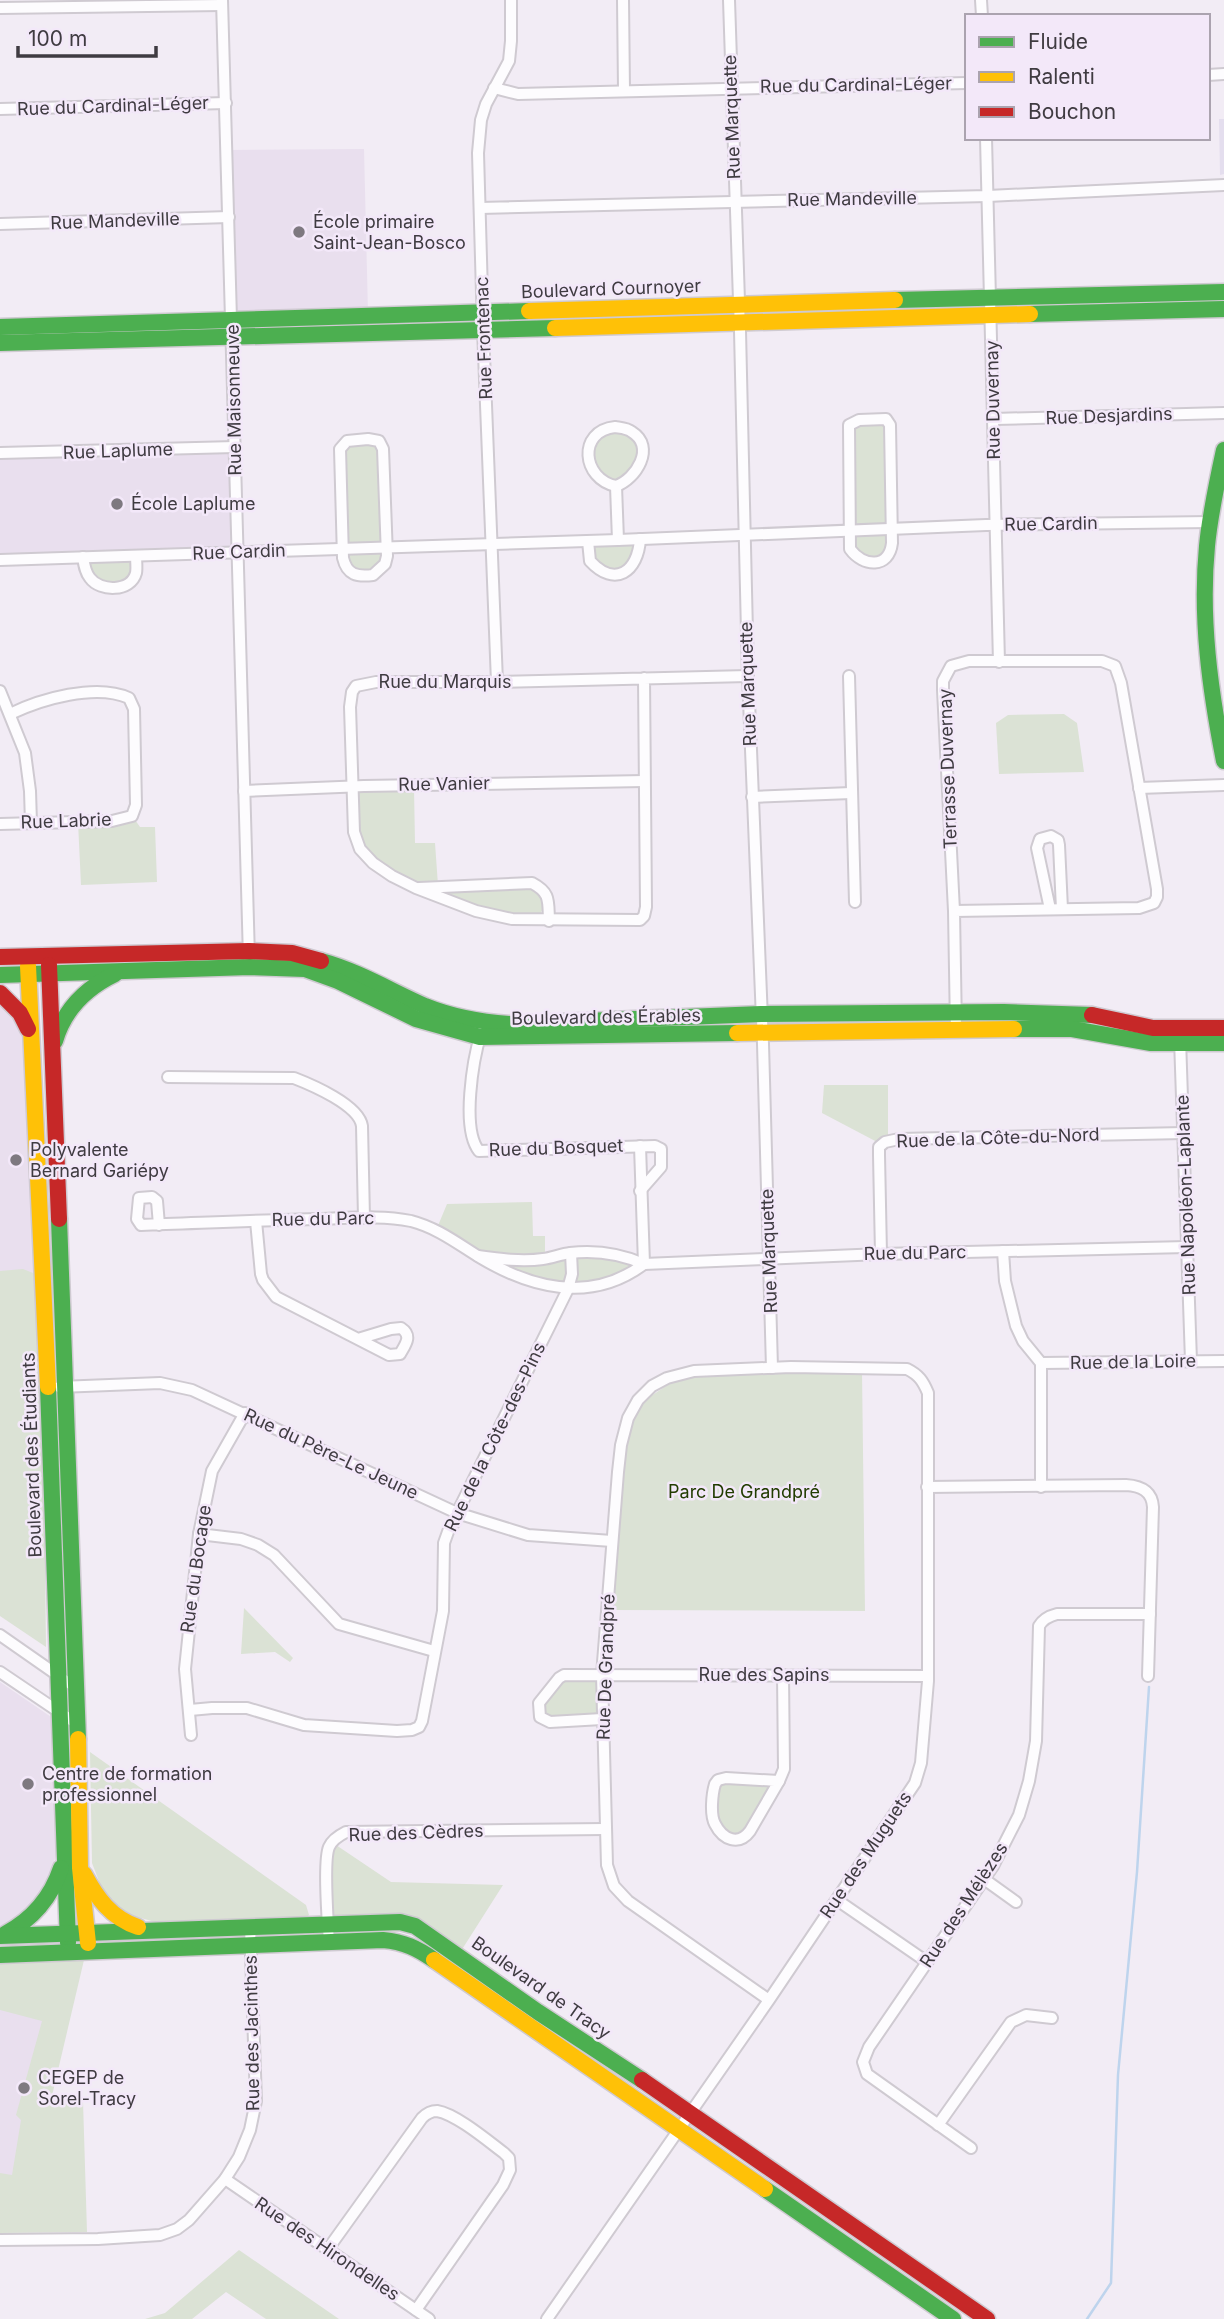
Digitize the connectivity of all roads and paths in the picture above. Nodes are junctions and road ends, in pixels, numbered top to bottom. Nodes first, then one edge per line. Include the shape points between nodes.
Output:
1 (511, 0) edge
2 (623, 0) edge
3 (729, 0) edge
4 (115, 3) edge
5 (222, 3) edge
6 (3, 5) edge
7 (965, 83) edge
8 (494, 88) junction
9 (731, 88) junction
10 (624, 90) junction
11 (226, 103) junction
12 (0, 109) edge
13 (986, 140) edge
14 (1224, 185) edge
15 (988, 196) junction
16 (734, 201) junction
17 (480, 208) junction
18 (229, 217) junction
19 (0, 224) edge
20 (1224, 292) edge
21 (991, 296) junction
22 (738, 304) junction
23 (1224, 309) edge
24 (991, 314) junction
25 (483, 321) junction
26 (739, 321) junction
27 (0, 327) edge
28 (232, 329) junction
29 (0, 343) edge
30 (1224, 414) edge
31 (994, 419) junction
32 (235, 447) junction
33 (1224, 450) edge
34 (0, 453) edge
35 (616, 486) junction
36 (1210, 522) junction
37 (996, 525) junction
38 (892, 529) junction
39 (849, 531) junction
40 (744, 536) junction
41 (618, 540) junction
42 (640, 540) junction
43 (589, 541) junction
44 (492, 544) junction
45 (387, 547) junction
46 (342, 549) junction
47 (238, 552) junction
48 (136, 556) junction
49 (83, 557) junction
50 (0, 560) edge
51 (999, 662) junction
52 (748, 676) junction
53 (849, 676) dead end
54 (644, 677) junction
55 (497, 682) junction
56 (0, 691) edge
57 (10, 714) junction
58 (1224, 761) edge
59 (643, 781) junction
60 (1224, 785) edge
61 (353, 786) junction
62 (1139, 788) junction
63 (244, 791) junction
64 (851, 793) junction
65 (752, 797) junction
66 (31, 823) junction
67 (0, 824) edge
68 (416, 888) junction
69 (855, 902) dead end
70 (1056, 909) junction
71 (954, 911) junction
72 (549, 921) junction
73 (28, 956) junction
74 (48, 956) junction
75 (0, 957) edge
76 (249, 959) junction
77 (125, 971) junction
78 (49, 973) junction
79 (29, 974) junction
80 (0, 975) edge
81 (0, 993) edge
82 (761, 1014) junction
83 (955, 1021) junction
84 (1224, 1028) edge
85 (482, 1030) junction
86 (762, 1034) junction
87 (31, 1035) junction
88 (1180, 1037) junction
89 (1224, 1043) edge
90 (52, 1051) junction
91 (168, 1077) dead end
92 (1184, 1133) junction
93 (640, 1146) junction
94 (640, 1191) junction
95 (364, 1218) junction
96 (256, 1221) junction
97 (159, 1225) dead end
98 (1187, 1247) junction
99 (1003, 1251) junction
100 (571, 1253) junction
101 (881, 1254) junction
102 (478, 1256) junction
103 (769, 1258) junction
104 (644, 1264) junction
105 (568, 1289) junction
106 (358, 1339) dead end
107 (1191, 1361) junction
108 (1224, 1361) edge
109 (1041, 1363) junction
110 (772, 1368) junction
111 (56, 1387) junction
112 (244, 1413) junction
113 (928, 1487) junction
114 (1041, 1487) junction
115 (457, 1513) junction
116 (199, 1535) junction
117 (612, 1541) junction
118 (1150, 1614) junction
119 (0, 1635) edge
120 (434, 1651) junction
121 (0, 1672) edge
122 (602, 1675) junction
123 (783, 1675) junction
124 (59, 1676) junction
125 (927, 1676) junction
126 (1147, 1676) dead end
127 (76, 1688) junction
128 (190, 1710) junction
129 (60, 1714) junction
130 (602, 1720) junction
131 (77, 1724) junction
132 (191, 1735) dead end
133 (779, 1782) junction
134 (605, 1829) junction
135 (64, 1852) junction
136 (80, 1868) junction
137 (984, 1879) junction
138 (837, 1900) junction
139 (1016, 1902) dead end
140 (328, 1923) junction
141 (250, 1926) junction
142 (155, 1929) junction
143 (87, 1932) junction
144 (68, 1933) junction
145 (0, 1936) edge
146 (329, 1943) junction
147 (251, 1947) junction
148 (88, 1952) junction
149 (68, 1953) junction
150 (0, 1955) edge
151 (927, 1962) junction
152 (769, 2000) junction
153 (525, 2003) junction
154 (516, 2017) junction
155 (1052, 2018) dead end
156 (690, 2112) junction
157 (939, 2125) junction
158 (678, 2129) junction
159 (971, 2148) dead end
160 (225, 2179) junction
161 (0, 2240) edge
162 (328, 2249) junction
163 (888, 2250) junction
164 (876, 2266) junction
165 (416, 2310) junction
166 (429, 2319) edge
167 (547, 2319) edge
168 (953, 2319) edge
169 (987, 2319) edge

1 - 8 street, Rue Frontenac via 509,61
2 - 10 street
3 - 9 street, Rue Marquette
4 - 5 street
4 - 6 street
5 - 11 street, Rue Maisonneuve
7 - 9 street, Rue du Cardinal-Léger
8 - 10 street, Rue du Cardinal-Léger via 518,94
8 - 17 street, Rue Frontenac via 480,134
9 - 10 street, Rue du Cardinal-Léger
9 - 16 street, Rue Marquette
11 - 12 street, Rue du Cardinal-Léger
11 - 18 street, Rue Maisonneuve
13 - 15 street, Rue Duvernay
14 - 15 street, Rue Mandeville
15 - 16 street, Rue Mandeville
15 - 21 street, Rue Duvernay
16 - 17 street, Rue Mandeville
16 - 22 street, Rue Marquette
17 - 25 street, Rue Frontenac
18 - 19 street, Rue Mandeville
18 - 28 street, Rue Maisonneuve
20 - 21 street, Boulevard Cournoyer
21 - 22 street, Boulevard Cournoyer
21 - 24 street, Rue Duvernay
22 - 25 street, Boulevard Cournoyer
22 - 26 street, Rue Marquette
23 - 24 street, Boulevard Cournoyer
24 - 26 street, Boulevard Cournoyer
24 - 31 street, Rue Duvernay
25 - 26 street, Boulevard Cournoyer
25 - 28 street, Boulevard Cournoyer
25 - 44 street, Rue Frontenac
26 - 40 street, Rue Marquette
27 - 28 street, Boulevard Cournoyer
28 - 29 street, Boulevard Cournoyer
28 - 32 street, Rue Maisonneuve
30 - 31 street, Rue Desjardins
31 - 37 street, Rue Duvernay
32 - 34 street, Rue Laplume
32 - 47 street, Rue Maisonneuve
33 - 36 street
35 - 35 street via 632,477 643,452 632,431 615,427 600,431 588,451 593,471
35 - 41 street
36 - 37 street, Rue Cardin
36 - 58 street via 1205,582 1208,661
37 - 38 street, Rue Cardin
37 - 51 street, Rue Duvernay
38 - 39 street, Rue Cardin
38 - 39 street via 891,551 885,559 872,563 852,552
38 - 39 street via 890,425 886,419 859,420 849,429
39 - 40 street, Rue Cardin
40 - 42 street, Rue Cardin
40 - 52 street, Rue Marquette
41 - 42 street, Rue Cardin
41 - 43 street, Rue Cardin
42 - 43 street via 635,563 618,574 600,570 590,561
43 - 44 street, Rue Cardin
44 - 45 street, Rue Cardin
44 - 55 street, Rue Frontenac
45 - 46 street, Rue Cardin
45 - 46 street via 385,564 366,576 352,574
45 - 46 street via 382,444 362,439 347,441 340,449
46 - 47 street, Rue Cardin
47 - 48 street, Rue Cardin
47 - 63 street, Rue Maisonneuve
48 - 49 street, Rue Cardin
48 - 49 street via 133,579 115,588 91,580
49 - 50 street, Rue Cardin
51 - 62 street, Terrasse Duvernay via 1102,661 1115,666
51 - 71 street, Terrasse Duvernay via 951,666 943,681
52 - 54 street, Rue du Marquis
52 - 65 street, Rue Marquette
53 - 64 street
54 - 55 street, Rue du Marquis
54 - 59 street, Rue du Marquis
55 - 61 street, Rue du Marquis via 356,686 350,707
56 - 57 street
57 - 66 street via 25,753
57 - 66 street, Rue Labrie via 75,694 111,693 129,698 134,709 136,805 132,816 112,821
59 - 61 street, Rue Vanier
59 - 72 street, Rue du Marquis via 644,916 635,921
60 - 62 street
61 - 63 street, Rue Vanier
61 - 68 street, Rue du Marquis via 354,832 360,849 373,863
62 - 70 street, Terrasse Duvernay via 1157,889 1154,903 1139,908
63 - 76 street, Rue Maisonneuve
64 - 65 street
64 - 69 street
65 - 82 street, Rue Marquette
66 - 67 street, Rue Labrie
68 - 72 street, Rue du Marquis via 494,917
68 - 72 street via 532,883 548,896
70 - 70 street via 1059,845 1051,836 1040,839 1037,848
70 - 71 street, Terrasse Duvernay
71 - 83 street, Terrasse Duvernay
73 - 74 street, Boulevard des Érables
73 - 75 street, Boulevard des Érables
73 - 79 street, Boulevard des Étudiants
74 - 76 street, Boulevard des Érables
74 - 78 street, Boulevard des Étudiants
76 - 77 street, Boulevard des Érables
76 - 85 street, Boulevard des Érables via 292,953 324,960
77 - 78 street, Boulevard des Érables
77 - 90 street via 106,977 80,998 61,1025
78 - 79 street, Boulevard des Érables
78 - 90 street, Boulevard des Étudiants
79 - 80 street, Boulevard des Érables
79 - 87 street, Boulevard des Étudiants
81 - 87 street via 20,1013
82 - 83 street, Boulevard des Érables
82 - 85 street, Boulevard des Érables via 509,1024
82 - 86 street, Rue Marquette
83 - 86 street, Boulevard des Érables
83 - 88 street, Boulevard des Érables via 1087,1014
84 - 88 street, Boulevard des Érables
85 - 86 street, Boulevard des Érables
85 - 93 street, Rue du Bosquet via 470,1097 471,1130 479,1151
86 - 103 street, Rue Marquette
87 - 111 street, Boulevard des Étudiants
88 - 89 street, Boulevard des Érables
88 - 92 street, Rue Napoléon-Laplante
90 - 111 street, Boulevard des Étudiants
91 - 95 street via 294,1078 348,1107 362,1126
92 - 98 street, Rue Napoléon-Laplante
92 - 101 street, Rue de la Côte-du-Nord via 885,1142 879,1147
93 - 94 street, Rue du Bosquet
93 - 94 street, Rue du Bosquet via 661,1149 662,1160 659,1171
94 - 104 street, Rue du Bosquet
95 - 96 street, Rue du Parc
95 - 102 street, Rue du Parc via 399,1219 435,1229
96 - 97 street, Rue du Parc
96 - 106 street via 259,1265 267,1286 285,1303
98 - 99 street, Rue du Parc
98 - 107 street, Rue Napoléon-Laplante
99 - 101 street, Rue du Parc
99 - 109 street via 1016,1325
100 - 102 street, Rue du Parc via 525,1260
100 - 104 street, Rue du Parc via 612,1254
100 - 105 street, Rue de la Côte-des-Pins
101 - 103 street, Rue du Parc
102 - 105 street, Rue du Parc via 536,1283
103 - 104 street, Rue du Parc
103 - 110 street, Rue Marquette
104 - 105 street, Rue du Parc via 631,1274 597,1286
105 - 115 street, Rue de la Côte-des-Pins
107 - 108 street, Rue de la Loire
107 - 109 street, Rue de la Loire
109 - 114 street
110 - 113 street, Rue des Muguets via 881,1367 917,1374 928,1393
110 - 117 street, Rue De Grandpré via 679,1374 652,1386 638,1400 621,1445
111 - 112 street, Rue du Père-Le Jeune via 160,1383 192,1390
111 - 124 street, Boulevard des Étudiants
111 - 127 street, Boulevard des Étudiants
112 - 115 street, Rue du Père-Le Jeune
112 - 116 street, Rue du Bocage via 212,1471
113 - 114 street
113 - 125 street, Rue des Muguets
114 - 118 street via 1126,1485 1147,1491 1153,1507
115 - 117 street, Rue du Père-Le Jeune via 528,1535
115 - 120 street, Rue de la Côte-des-Pins via 444,1543 443,1603
116 - 120 street via 241,1539 274,1555 339,1624
116 - 128 street, Rue du Bocage via 185,1669
117 - 122 street, Rue De Grandpré
118 - 126 street
118 - 137 street, Rue des Mélèzes via 1057,1614 1041,1622 1036,1741 1029,1781 1013,1829
119 - 124 street
120 - 128 street, Rue de la Côte-des-Pins via 422,1721 412,1730 313,1726 247,1708
121 - 129 street
122 - 123 street, Rue des Sapins
122 - 130 street, Rue De Grandpré
122 - 130 street, Rue des Sapins via 564,1675 539,1703 538,1711 550,1722
123 - 125 street, Rue des Sapins
123 - 133 street via 784,1769
124 - 127 street
124 - 129 street, Boulevard des Étudiants
125 - 138 street, Rue des Muguets via 921,1763 915,1783
127 - 131 street, Boulevard des Étudiants
128 - 132 street, Rue du Bocage
129 - 131 street
129 - 135 street, Boulevard des Étudiants
130 - 134 street, Rue De Grandpré
131 - 136 street, Boulevard des Étudiants
133 - 133 street via 718,1780 713,1788 714,1824 734,1841 745,1838
134 - 140 street, Rue des Cèdres via 346,1832 329,1847
134 - 152 street, Rue De Grandpré via 609,1875 628,1901
135 - 144 street, Boulevard des Étudiants
135 - 145 street via 57,1882 44,1902
136 - 142 street via 112,1915 134,1926
136 - 143 street, Boulevard des Étudiants
137 - 139 street
137 - 151 street, Rue des Mélèzes
138 - 151 street
138 - 152 street, Rue des Muguets
140 - 141 street, Boulevard de Tracy
140 - 146 street, Rue des Cèdres
140 - 153 street, Boulevard de Tracy via 392,1921 415,1926
141 - 142 street, Boulevard de Tracy
141 - 147 street, Rue des Jacinthes
142 - 143 street, Boulevard de Tracy
143 - 144 street, Boulevard de Tracy
143 - 148 street, Boulevard des Étudiants
144 - 145 street, Boulevard de Tracy
144 - 149 street, Boulevard des Étudiants
146 - 147 street
146 - 154 street via 402,1942
147 - 148 street
147 - 160 street, Rue des Jacinthes via 256,2101 253,2123
148 - 149 street
149 - 150 street
151 - 157 street, Rue des Mélèzes via 883,2024 863,2062 867,2074
152 - 156 street, Rue des Muguets
153 - 154 street
153 - 156 street, Boulevard de Tracy
154 - 158 street
155 - 157 street via 1026,2015 1011,2022
156 - 158 street, Rue des Muguets
156 - 163 street, Boulevard de Tracy
157 - 159 street, Rue des Mélèzes
158 - 164 street
158 - 167 street, Rue des Muguets
160 - 161 street, Rue des Jacinthes via 189,2220 160,2235
160 - 162 street, Rue des Hirondelles
162 - 165 street, Rue des Hirondelles
162 - 165 street via 422,2118 431,2112 453,2118 504,2153 510,2170 503,2185
163 - 164 street
163 - 169 street, Boulevard de Tracy
164 - 168 street
165 - 166 street, Rue des Hirondelles

